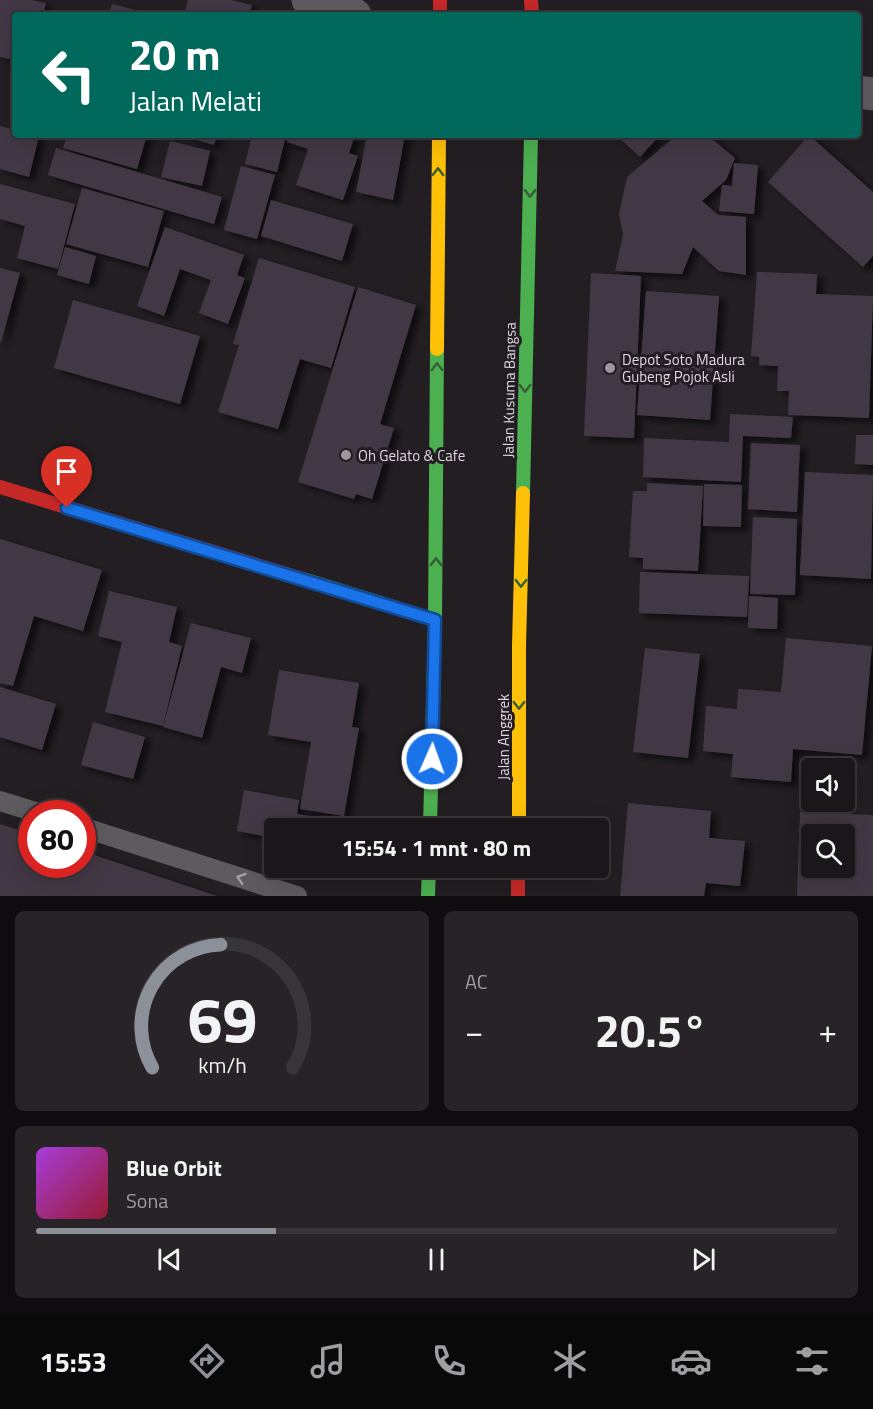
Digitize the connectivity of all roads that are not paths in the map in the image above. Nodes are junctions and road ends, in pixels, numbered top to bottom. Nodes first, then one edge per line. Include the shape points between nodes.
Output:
1 (308, 0) edge
2 (346, 12) edge
3 (439, 138) edge
4 (531, 138) edge
5 (0, 487) edge
6 (435, 620) junction
7 (519, 646) joint
8 (0, 801) edge
9 (18, 807) edge
10 (430, 818) edge
11 (519, 818) edge
12 (96, 831) edge
13 (429, 878) edge
14 (518, 878) edge
15 (297, 896) edge
16 (428, 896) edge
17 (518, 896) edge

1 - 2 street
6 -> 3 main road
4 -> 7 main road, Jalan Kusuma Bangsa
5 - 6 main road
6 - 10 main road
7 -> 11 main road, Jalan Anggrek
8 - 9 lane
15 -> 12 lane
13 - 16 main road
14 - 17 main road

